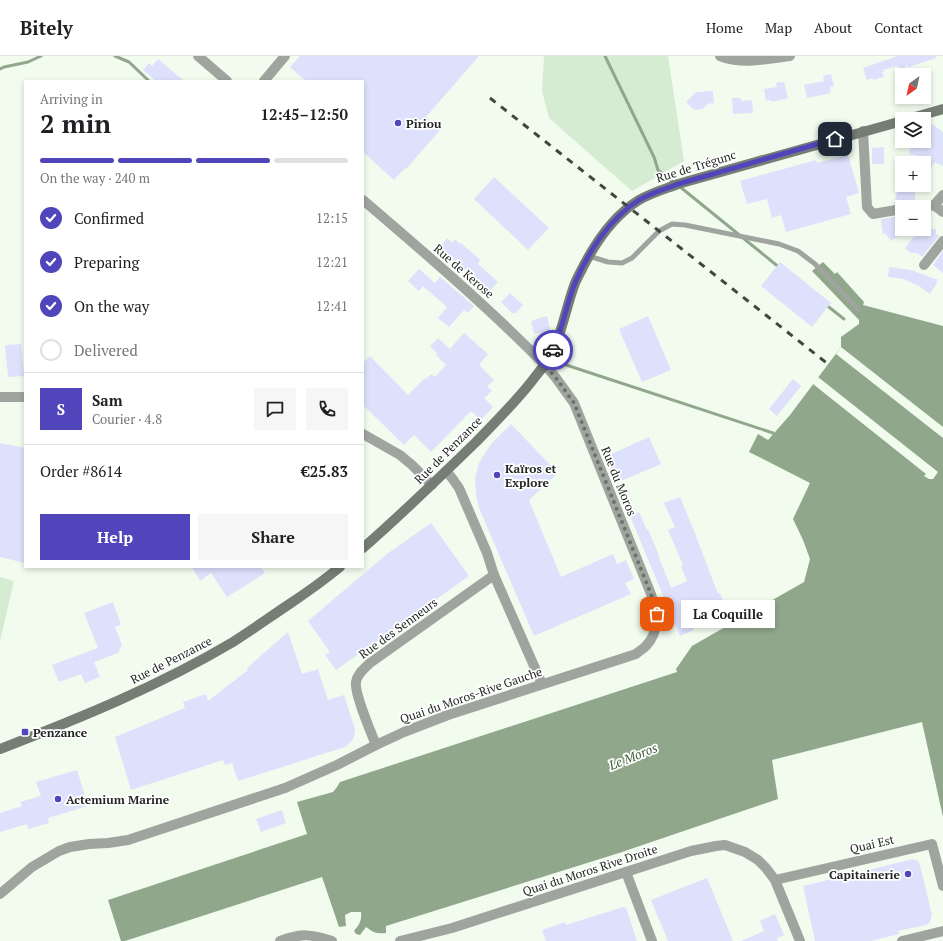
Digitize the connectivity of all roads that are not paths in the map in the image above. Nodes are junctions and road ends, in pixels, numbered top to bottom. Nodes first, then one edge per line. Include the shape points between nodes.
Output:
1 (198, 56) edge
2 (285, 56) edge
3 (720, 56) edge
4 (790, 56) edge
5 (226, 80) edge
6 (265, 80) edge
7 (943, 109) edge
8 (931, 112) edge
9 (895, 122) edge
10 (864, 131) junction
11 (943, 195) edge
12 (364, 201) edge
13 (931, 205) edge
14 (934, 205) junction
15 (895, 211) edge
16 (943, 212) edge
17 (943, 241) edge
18 (589, 256) junction
19 (924, 265) dead end
20 (858, 309) dead end
21 (544, 365) junction
22 (0, 397) edge
23 (24, 397) edge
24 (364, 435) edge
25 (446, 471) junction
26 (432, 485) junction
27 (364, 547) edge
28 (339, 568) edge
29 (494, 575) junction
30 (657, 614) joint
31 (542, 684) junction
32 (376, 745) junction
33 (0, 749) edge
34 (626, 872) junction
35 (775, 880) junction
36 (943, 886) edge
37 (0, 894) edge
38 (943, 931) edge
39 (280, 941) edge
40 (332, 941) edge
41 (402, 941) edge
42 (652, 941) edge
43 (800, 941) edge
44 (902, 941) edge

1 - 5 street
2 - 6 street
3 - 4 street via 750,61
7 - 8 main road
9 - 10 main road, Rue de Trégunc
10 - 15 street via 867,207 873,214
10 - 18 main road, Rue de Trégunc via 655,192 639,200 609,226
11 - 14 street
12 - 21 street, Rue de Kerose via 477,299
13 - 14 street
14 - 16 street
17 - 19 street
18 - 20 lane via 622,263 632,258 659,231 672,224 685,225 779,244 798,251 815,264
18 - 21 main road, Rue de Trégunc via 574,284 560,332
21 - 25 main road, Rue de Penzance via 526,390
21 - 30 street, Rue du Moros via 574,403
22 - 23 street
24 - 26 street via 400,455
25 - 26 main road, Rue de Penzance
25 - 29 street via 459,488 488,553
26 - 27 main road, Rue de Penzance
28 - 33 main road, Rue de Penzance via 253,629 189,667 118,701
29 - 31 street
29 - 32 street, Rue des Senneurs via 362,670 356,681 356,691
30 - 31 street, Quai du Moros-Rive Gauche via 652,638 636,654
31 - 32 street, Quai du Moros-Rive Gauche via 448,715
32 - 37 street, Quai du Moros-Rive Gauche via 281,790 128,840 89,844 59,851 32,867
34 - 35 street, Quai du Moros Rive Droite via 692,851 725,846 745,852 758,860
34 - 41 street, Quai du Moros Rive Droite via 465,924
34 - 42 street
35 - 36 street, Quai Est via 932,844
35 - 43 street, Quai du Moros Rive Droite
38 - 44 street
39 - 40 street via 302,935

